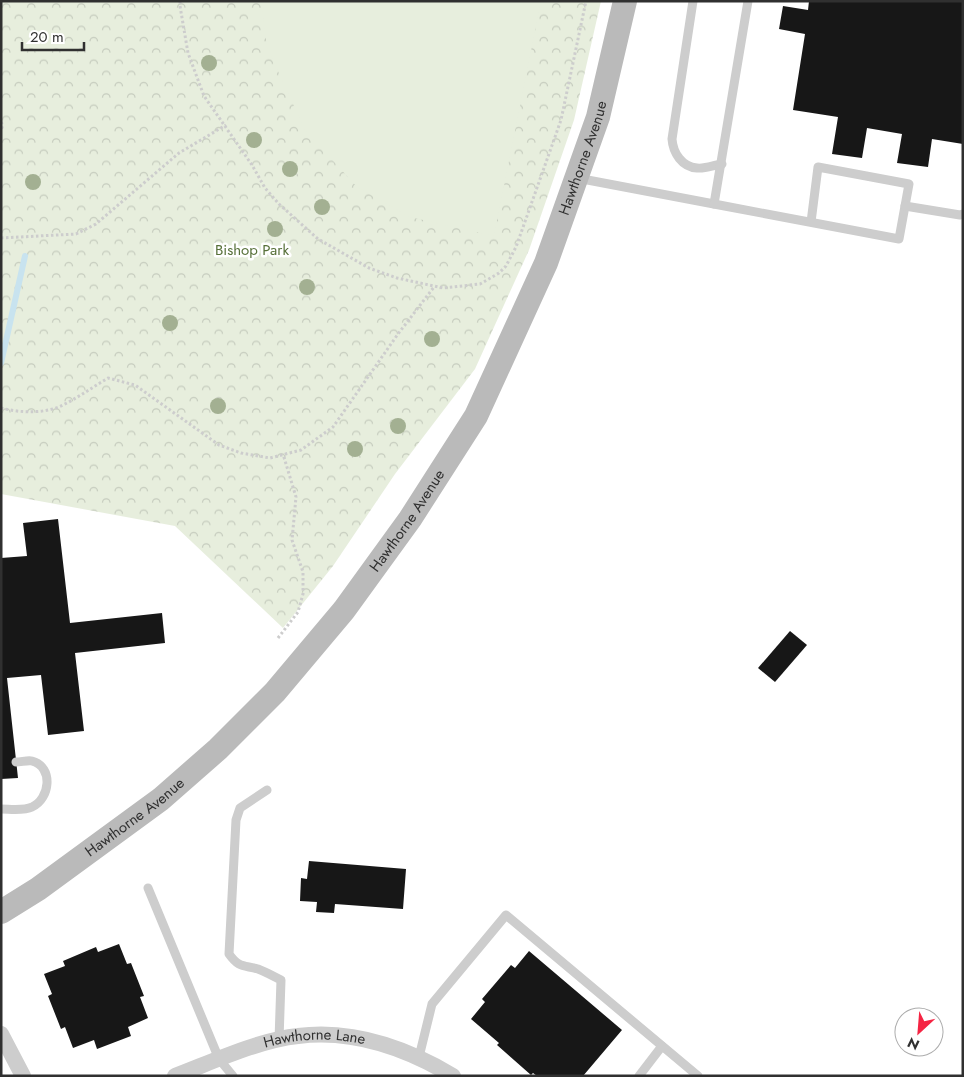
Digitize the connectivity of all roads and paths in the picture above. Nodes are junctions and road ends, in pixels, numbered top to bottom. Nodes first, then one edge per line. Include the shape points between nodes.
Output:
1 (180, 1) edge
2 (586, 1) edge
3 (625, 1) edge
4 (693, 1) edge
5 (748, 1) edge
6 (1, 122) edge
7 (226, 125) junction
8 (1, 130) edge
9 (722, 164) junction
10 (577, 178) junction
11 (714, 204) junction
12 (905, 206) junction
13 (963, 214) edge
14 (811, 222) junction
15 (1, 238) edge
16 (434, 287) junction
17 (1, 408) edge
18 (283, 454) junction
19 (278, 638) dead end
20 (16, 762) dead end
21 (267, 790) dead end
22 (1, 809) edge
23 (148, 888) dead end
24 (1, 912) edge
25 (1, 1034) edge
26 (280, 1040) junction
27 (662, 1046) junction
28 (219, 1060) junction
29 (427, 1065) edge
30 (23, 1076) edge
31 (175, 1076) edge
32 (233, 1076) edge
33 (454, 1076) edge
34 (639, 1076) edge
35 (698, 1076) edge

1 - 7 path via 188,53 196,75 204,96
2 - 16 path via 561,120 516,247 506,266 480,284
3 - 10 main road, Hawthorne Avenue via 598,118
4 - 9 lane via 672,148 687,165 698,168
5 - 9 lane
6 - 8 path
7 - 15 path via 179,153 96,224 76,234
7 - 16 path via 265,188 318,238 369,268
9 - 11 lane
10 - 11 lane
10 - 24 main road, Hawthorne Avenue via 546,263 476,416 410,519 344,610 275,692 211,755 161,799
11 - 14 lane
12 - 13 lane
12 - 14 lane via 899,239
12 - 14 lane via 909,184 818,167
16 - 18 path via 333,427 301,450
17 - 18 path via 15,412 62,405 108,378 134,385 219,445 270,458
18 - 19 path via 296,497 292,540 303,572 303,594 298,612
20 - 22 lane via 32,761 42,768 47,778 46,790 40,801 31,807
21 - 26 lane via 240,808 236,820 229,954 241,966 255,968 281,980
23 - 28 lane
25 - 30 street
26 - 28 street, Hawthorne Lane
26 - 29 street, Hawthorne Lane via 333,1034 398,1048
27 - 29 lane via 506,915 432,1004
27 - 34 lane
27 - 35 lane
28 - 31 street, Hawthorne Lane
28 - 32 lane
29 - 33 street, Hawthorne Lane

